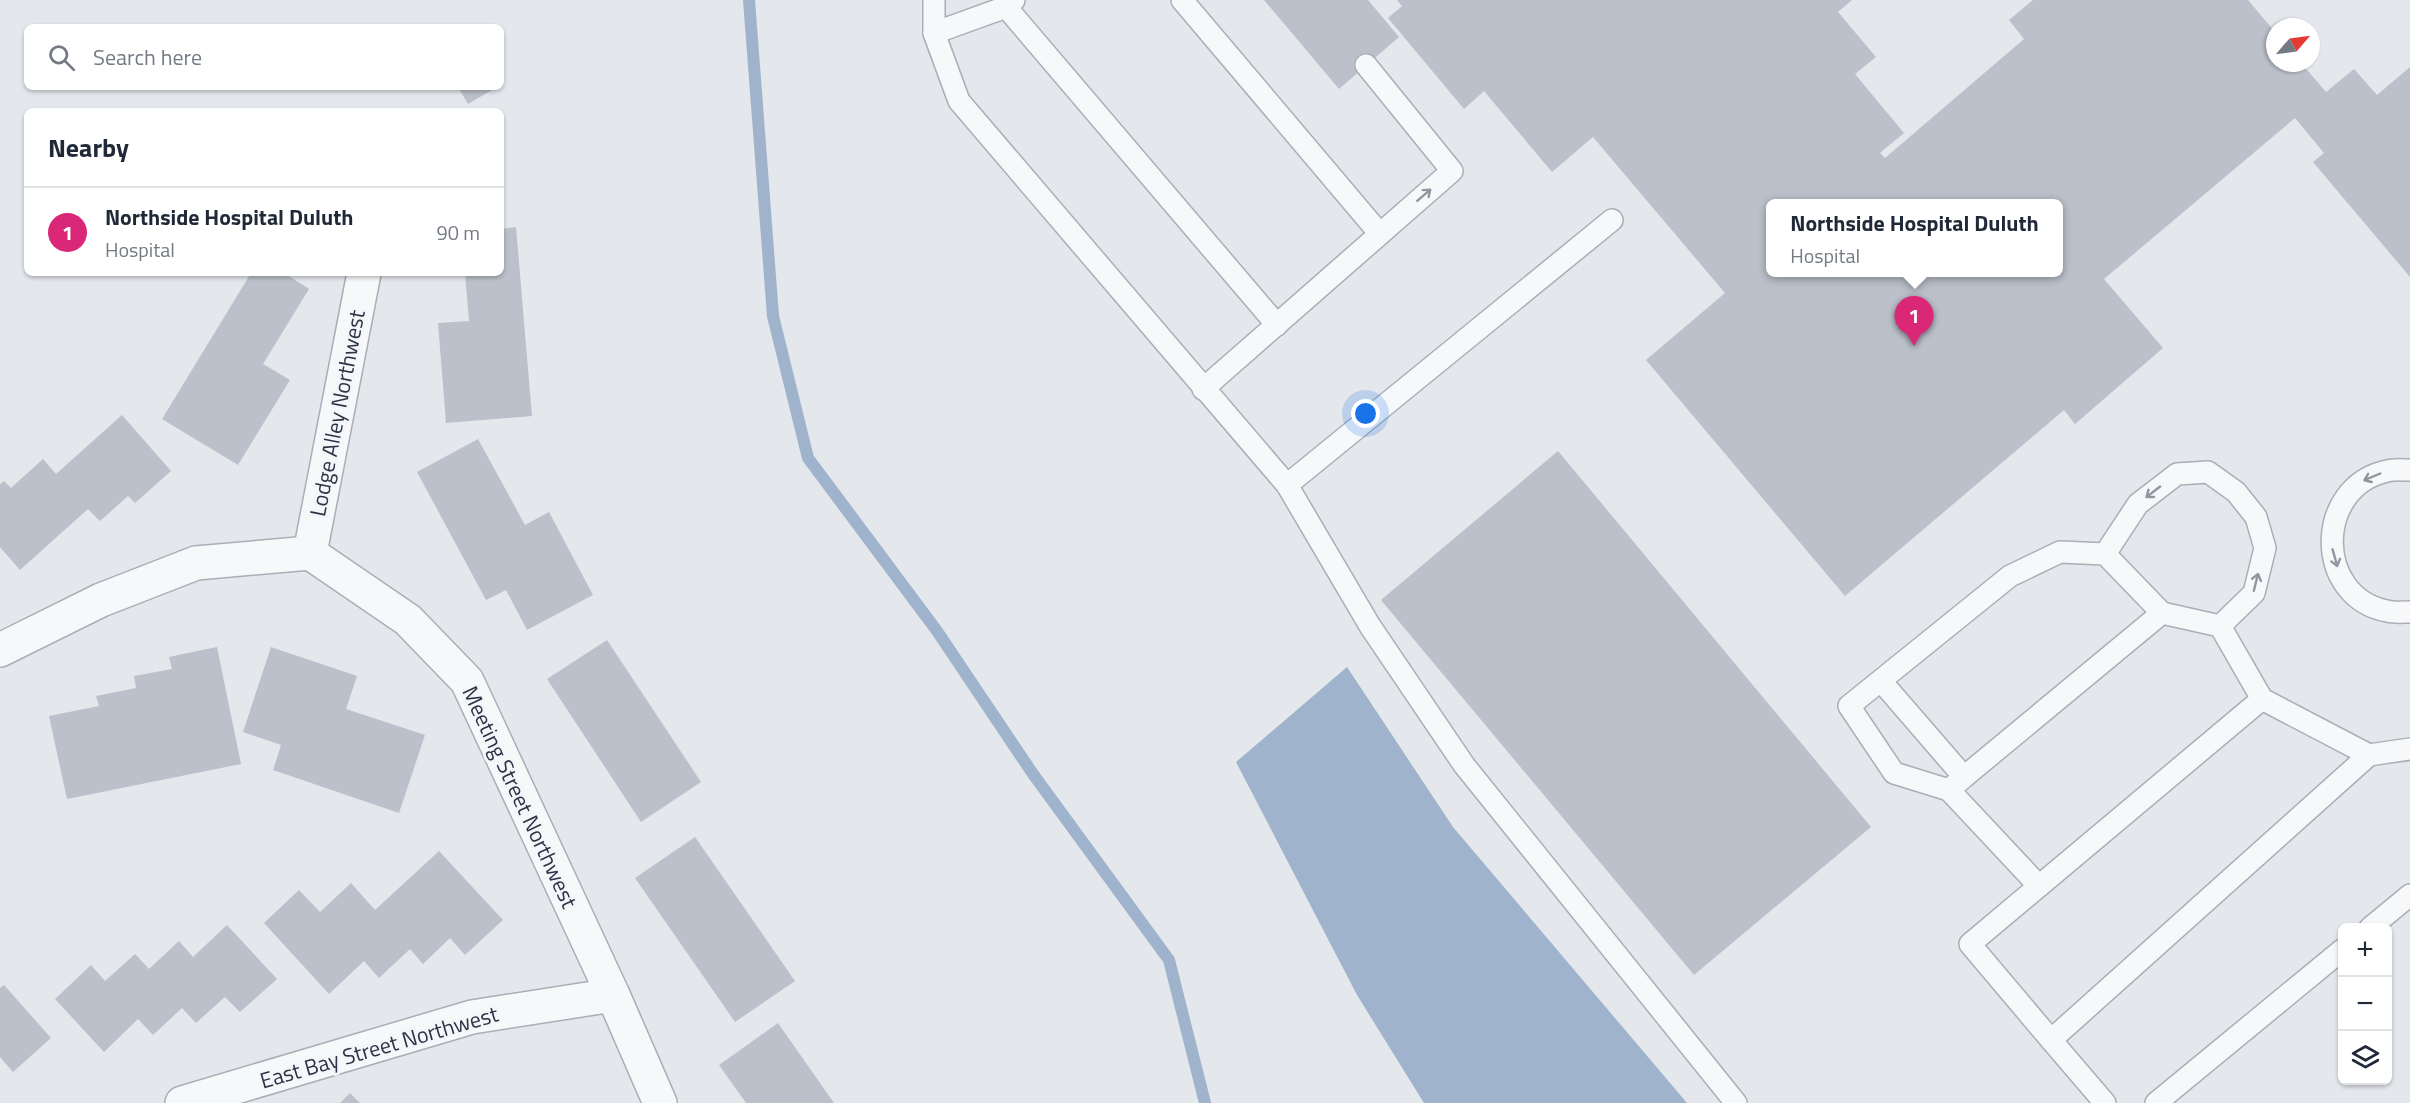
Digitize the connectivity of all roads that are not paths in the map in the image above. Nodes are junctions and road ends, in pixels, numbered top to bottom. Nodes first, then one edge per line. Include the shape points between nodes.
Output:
1 (934, 0) edge
2 (1182, 0) edge
3 (1010, 3) edge
4 (934, 33) junction
5 (1366, 65) dead end
6 (1612, 220) dead end
7 (1380, 234) junction
8 (363, 276) edge
9 (1277, 325) junction
10 (1203, 389) junction
11 (2410, 470) edge
12 (1287, 485) junction
13 (310, 553) junction
14 (2105, 554) junction
15 (2410, 612) edge
16 (2162, 613) junction
17 (2220, 626) junction
18 (0, 650) edge
19 (1881, 681) junction
20 (2262, 699) junction
21 (2410, 748) edge
22 (2369, 755) junction
23 (1956, 784) junction
24 (2039, 886) junction
25 (2410, 895) edge
26 (2375, 923) edge
27 (2338, 954) edge
28 (613, 995) junction
29 (2051, 1040) junction
30 (182, 1103) edge
31 (660, 1103) edge
32 (1736, 1103) edge
33 (2105, 1103) edge
34 (2156, 1103) edge

1 - 4 lane
2 - 7 lane
3 - 4 lane
3 - 9 lane
4 - 10 lane via 959,101
7 -> 5 lane via 1452,171
6 - 12 lane
7 - 9 lane
8 - 13 street, Lodge Alley Northwest
9 - 10 lane
10 - 12 lane
11 -> 15 lane via 2387,471 2361,482 2342,502 2332,528 2332,555 2342,580 2361,599 2385,611
12 - 32 lane via 1370,626 1464,765
13 - 18 street via 196,563 101,600
13 - 28 street, Meeting Street Northwest via 408,620 467,681
14 - 16 lane
17 -> 14 lane via 2254,593 2265,548 2256,517 2236,492 2208,472 2177,474 2138,504
14 - 19 lane via 2060,552 2010,576
16 - 17 lane
16 - 23 lane
17 - 20 lane
19 - 23 lane
19 - 23 lane via 1849,706 1894,772
20 - 22 lane
20 - 24 lane
21 - 22 lane
22 - 29 lane
23 - 24 lane
24 - 29 lane via 1971,944
25 - 26 lane
27 - 34 lane
28 - 30 street, East Bay Street Northwest via 472,1017
28 - 31 street, Meeting Street Northwest
29 - 33 lane

